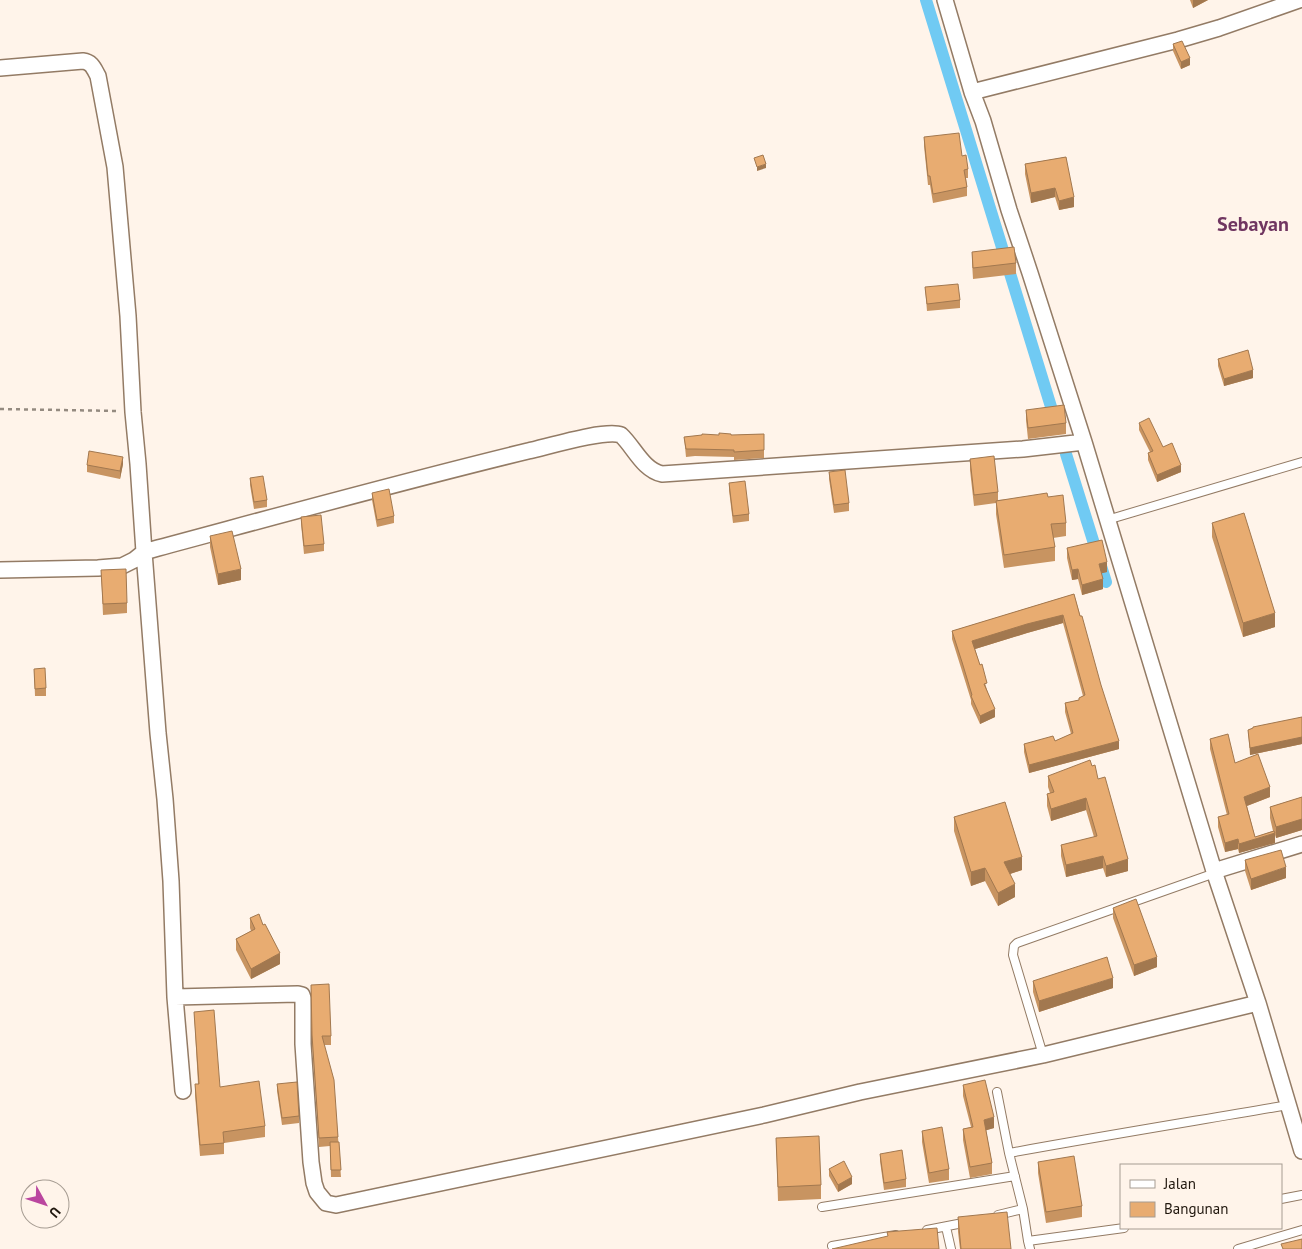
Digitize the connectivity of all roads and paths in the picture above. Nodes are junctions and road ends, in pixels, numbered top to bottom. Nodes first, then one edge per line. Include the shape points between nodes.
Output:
1 (945, 0) edge
2 (1299, 0) edge
3 (0, 68) edge
4 (972, 92) junction
5 (0, 409) edge
6 (133, 412) junction
7 (1084, 442) junction
8 (1302, 462) edge
9 (1107, 520) junction
10 (144, 552) junction
11 (0, 570) edge
12 (1302, 844) edge
13 (1214, 872) junction
14 (176, 997) junction
15 (1258, 1003) junction
16 (1043, 1055) junction
17 (183, 1091) dead end
18 (997, 1092) dead end
19 (1288, 1105) junction
20 (1302, 1152) edge
21 (1009, 1153) junction
22 (1015, 1176) junction
23 (1302, 1195) edge
24 (1282, 1199) edge
25 (822, 1207) dead end
26 (1023, 1209) junction
27 (994, 1216) edge
28 (975, 1220) edge
29 (946, 1226) junction
30 (1120, 1229) edge
31 (1302, 1230) edge
32 (918, 1231) edge
33 (908, 1233) edge
34 (1029, 1245) edge
35 (832, 1246) dead end
36 (951, 1249) edge
37 (1238, 1249) edge

1 - 4 street
2 - 4 street via 1178,40
3 - 6 street via 83,60 93,65 98,76 115,167
4 - 7 street
5 - 6 path
6 - 10 street
7 - 9 street
7 - 10 street via 662,474 643,462 621,435 610,433 460,468
8 - 9 lane
9 - 13 street
10 - 11 street via 122,566
10 - 14 street via 171,881
12 - 13 street
13 - 15 street
13 - 16 lane via 1014,946 1013,955
14 - 16 street via 302,995 314,1183 326,1203 336,1205
14 - 17 street
15 - 16 street
15 - 19 street
18 - 21 lane
19 - 20 street
19 - 21 lane
21 - 22 lane
22 - 25 lane
22 - 26 lane
23 - 24 lane
26 - 27 lane
26 - 34 lane
28 - 29 lane
29 - 32 lane
29 - 36 lane
30 - 34 lane
31 - 37 lane
33 - 35 lane

